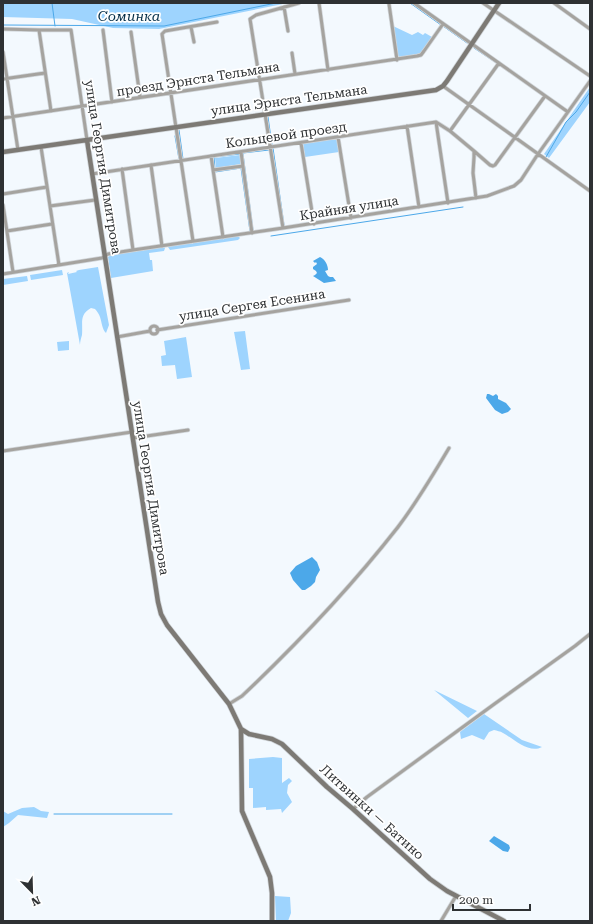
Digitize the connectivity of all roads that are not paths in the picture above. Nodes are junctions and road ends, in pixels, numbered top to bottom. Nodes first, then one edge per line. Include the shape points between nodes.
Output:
1 (299, 3) edge
2 (319, 3) edge
3 (414, 3) edge
4 (483, 3) edge
5 (499, 3) edge
6 (554, 3) edge
7 (389, 4) dead end
8 (284, 7) junction
9 (494, 11) junction
10 (217, 22) dead end
11 (443, 24) junction
12 (191, 27) junction
13 (3, 29) edge
14 (590, 29) edge
15 (39, 30) junction
16 (103, 30) dead end
17 (288, 31) dead end
18 (131, 32) dead end
19 (194, 42) dead end
20 (472, 44) junction
21 (3, 52) edge
22 (292, 53) dead end
23 (397, 60) junction
24 (499, 63) junction
25 (328, 70) junction
26 (45, 73) junction
27 (295, 74) junction
28 (590, 76) edge
29 (5, 78) edge
30 (260, 80) junction
31 (590, 81) edge
32 (443, 86) junction
33 (171, 93) junction
34 (546, 96) junction
35 (140, 97) junction
36 (112, 102) junction
37 (469, 105) junction
38 (82, 106) junction
39 (51, 111) junction
40 (568, 112) junction
41 (265, 114) junction
42 (13, 117) junction
43 (3, 118) edge
44 (436, 122) junction
45 (407, 126) junction
46 (176, 127) junction
47 (450, 131) junction
48 (338, 137) junction
49 (516, 138) junction
50 (87, 140) junction
51 (301, 143) junction
52 (41, 147) junction
53 (271, 147) junction
54 (18, 150) junction
55 (474, 151) junction
56 (3, 152) edge
57 (241, 152) junction
58 (538, 154) junction
59 (211, 156) junction
60 (181, 160) junction
61 (151, 165) junction
62 (243, 166) junction
63 (122, 169) junction
64 (213, 170) junction
65 (92, 174) junction
66 (47, 187) junction
67 (590, 191) edge
68 (3, 194) edge
69 (476, 198) junction
70 (95, 200) junction
71 (448, 203) junction
72 (3, 205) edge
73 (50, 206) junction
74 (419, 207) junction
75 (351, 218) junction
76 (52, 224) junction
77 (314, 224) junction
78 (283, 228) junction
79 (7, 231) junction
80 (252, 233) junction
81 (223, 237) junction
82 (193, 241) junction
83 (162, 246) junction
84 (133, 250) junction
85 (105, 256) junction
86 (59, 265) junction
87 (13, 272) junction
88 (3, 274) edge
89 (349, 300) dead end
90 (157, 330) junction
91 (150, 331) junction
92 (117, 337) junction
93 (188, 430) dead end
94 (132, 432) junction
95 (133, 438) junction
96 (449, 448) dead end
97 (3, 451) edge
98 (590, 634) edge
99 (229, 704) junction
100 (241, 729) junction
101 (353, 809) junction
102 (456, 896) junction
103 (272, 921) edge
104 (441, 921) edge
105 (504, 921) edge

1 - 8 street
2 - 25 street
3 - 11 street
4 - 9 street
5 - 9 street
6 - 14 street
7 - 23 street
8 - 17 street
8 - 30 street via 250,19
9 - 20 street
9 - 28 street
10 - 12 street
11 - 20 street
11 - 23 street, проезд Эрнста Тельмана via 421,54
12 - 19 street
12 - 33 street via 165,31 162,34
13 - 15 street
15 - 26 street
15 - 38 street, улица Георгия Димитрова via 70,30
16 - 36 street
18 - 35 street
20 - 24 street
20 - 32 street
21 - 29 street
22 - 27 street
23 - 25 street, проезд Эрнста Тельмана
24 - 34 street
24 - 37 street
25 - 27 street, проезд Эрнста Тельмана
26 - 29 street
26 - 39 street
27 - 30 street, проезд Эрнста Тельмана
29 - 42 street
30 - 33 street, проезд Эрнста Тельмана
30 - 41 street
31 - 40 street, Крайняя улица
32 - 37 street
32 - 41 street, улица Эрнста Тельмана via 432,90
33 - 35 street, проезд Эрнста Тельмана
33 - 46 street
34 - 40 street
34 - 49 street
35 - 36 street, проезд Эрнста Тельмана
36 - 38 street, проезд Эрнста Тельмана
37 - 47 street
37 - 49 street
38 - 39 street, проезд Эрнста Тельмана
38 - 50 street, улица Георгия Димитрова
39 - 42 street, проезд Эрнста Тельмана
40 - 58 street, Крайняя улица
41 - 46 street, улица Эрнста Тельмана
41 - 53 street
42 - 43 street, проезд Эрнста Тельмана
42 - 54 street
44 - 45 street, Кольцевой проезд
44 - 47 street
44 - 71 street
45 - 48 street, Кольцевой проезд
45 - 74 street
46 - 50 street, улица Эрнста Тельмана
46 - 60 street
47 - 55 street
48 - 51 street, Кольцевой проезд
48 - 75 street
49 - 55 street via 493,166
49 - 58 street
50 - 52 street, улица Эрнста Тельмана
50 - 65 street, улица Георгия Димитрова
51 - 53 street, Кольцевой проезд
51 - 77 street
52 - 54 street, улица Эрнста Тельмана
52 - 66 street
53 - 57 street, Кольцевой проезд
53 - 78 street
54 - 56 street, улица Эрнста Тельмана
55 - 69 street
57 - 59 street, Кольцевой проезд
57 - 62 street
58 - 67 street
58 - 69 street, Крайняя улица via 514,186
59 - 60 street, Кольцевой проезд
59 - 64 street
60 - 61 street, Кольцевой проезд
60 - 82 street
61 - 63 street, Кольцевой проезд
61 - 83 street
62 - 64 street
62 - 80 street
63 - 65 street, Кольцевой проезд
63 - 84 street
64 - 81 street
65 - 70 street, улица Георгия Димитрова
66 - 68 street
66 - 73 street
69 - 71 street, Крайняя улица
70 - 73 street
70 - 85 street, улица Георгия Димитрова
71 - 74 street, Крайняя улица
72 - 79 street
73 - 76 street
74 - 75 street, Крайняя улица
75 - 77 street, Крайняя улица
76 - 79 street
76 - 86 street
77 - 78 street, Крайняя улица
78 - 80 street, Крайняя улица
79 - 87 street
80 - 81 street, Крайняя улица
81 - 82 street, Крайняя улица
82 - 83 street, Крайняя улица
83 - 84 street, Крайняя улица
84 - 85 street, Крайняя улица
85 - 86 street, Крайняя улица
85 - 92 street, улица Георгия Димитрова
86 - 87 street, Крайняя улица
87 - 88 street, Крайняя улица
89 - 90 street, улица Сергея Есенина
90 - 91 street, улица Сергея Есенина via 154,334
90 - 91 street, улица Сергея Есенина via 153,326
91 - 92 street, улица Сергея Есенина
92 - 94 street, улица Георгия Димитрова
93 - 95 street
94 - 95 street, улица Георгия Димитрова
94 - 97 street
95 - 99 street, улица Георгия Димитрова via 160,611 169,628
96 - 99 street via 418,498 373,557 315,624 242,696
98 - 101 street
99 - 100 street, улица Георгия Димитрова
100 - 101 street, Литвинки — Батино via 281,744
100 - 103 street, улица Георгия Димитрова via 242,811 270,877
101 - 102 street, Литвинки — Батино via 430,879
102 - 104 street
102 - 105 street, Литвинки — Батино

